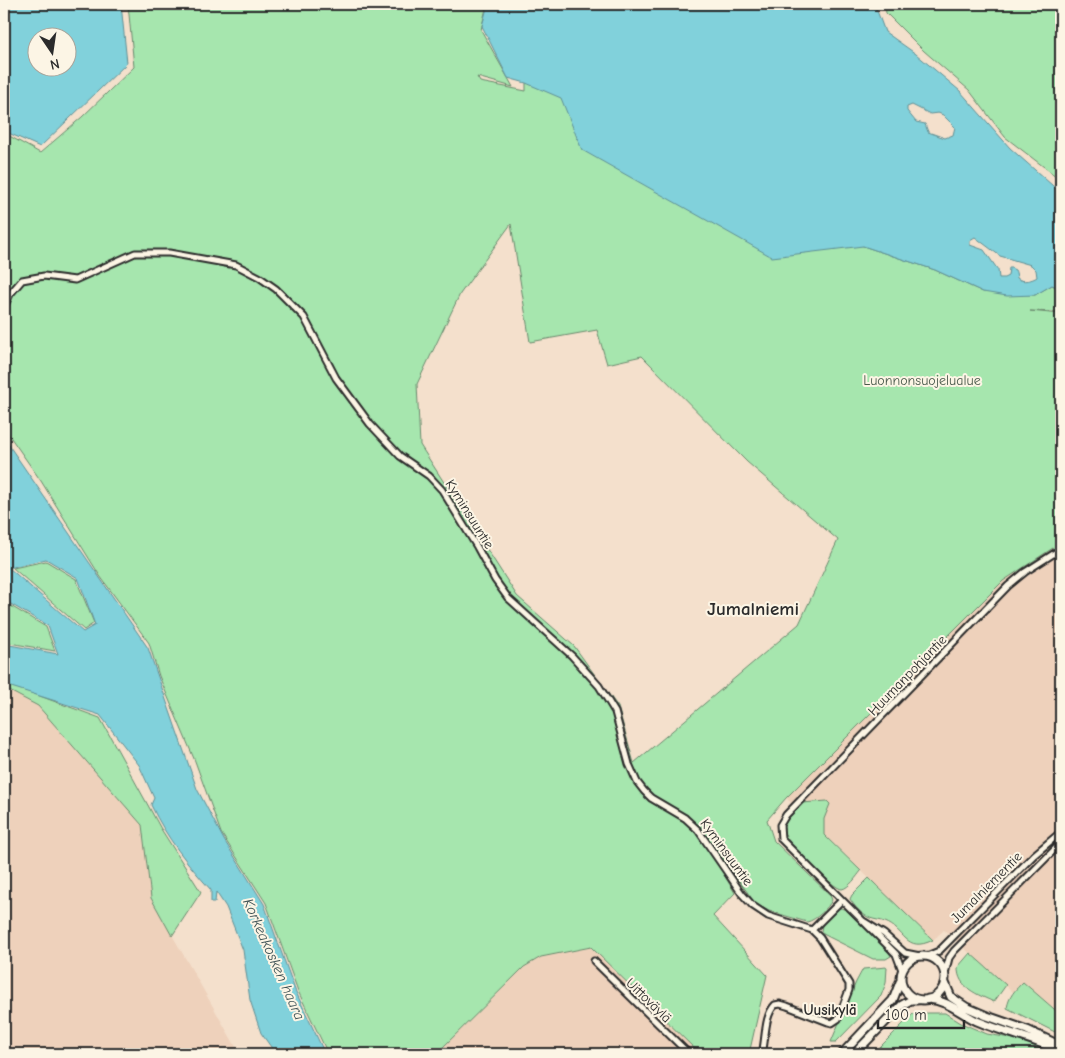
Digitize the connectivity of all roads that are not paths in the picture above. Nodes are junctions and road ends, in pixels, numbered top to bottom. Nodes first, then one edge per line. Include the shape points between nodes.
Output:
1 (4, 306) edge
2 (1061, 548) edge
3 (1061, 832) edge
4 (1061, 843) edge
5 (841, 901) junction
6 (858, 918) junction
7 (812, 930) junction
8 (923, 956) junction
9 (594, 961) dead end
10 (902, 970) junction
11 (945, 978) junction
12 (901, 979) junction
13 (924, 1000) junction
14 (1061, 1046) edge
15 (1061, 1052) edge
16 (689, 1054) edge
17 (762, 1054) edge
18 (842, 1054) edge
19 (854, 1054) edge

1 - 7 street, Kyminsuuntie via 22,280 44,276 75,280 135,254 169,253 236,265 276,289 304,317 336,378 370,424 400,456 429,476 442,490 508,598 572,656 598,686 615,712 629,764 644,791 698,830 753,906 768,916
2 - 5 street, Huumanpohjantie via 1008,586 786,816 779,828 780,839
3 - 8 street, Jumalniementie via 939,951
4 - 11 street, Jumalniementie via 954,951 949,958
5 - 6 street
5 - 7 street
6 - 8 street via 884,934 905,953
6 - 10 street via 896,954
7 - 17 street via 835,959 849,984 838,1019 832,1023 787,1006 775,1005 768,1015
8 - 10 street via 907,962
8 - 11 street via 940,963
9 - 16 street, Uittoväylä
10 - 12 street
11 - 13 street via 940,991
11 - 14 street via 952,998 966,1007
12 - 13 street via 908,994
12 - 18 street via 893,1000
13 - 15 street via 942,1001 978,1021
13 - 19 street via 911,1000 902,1005

